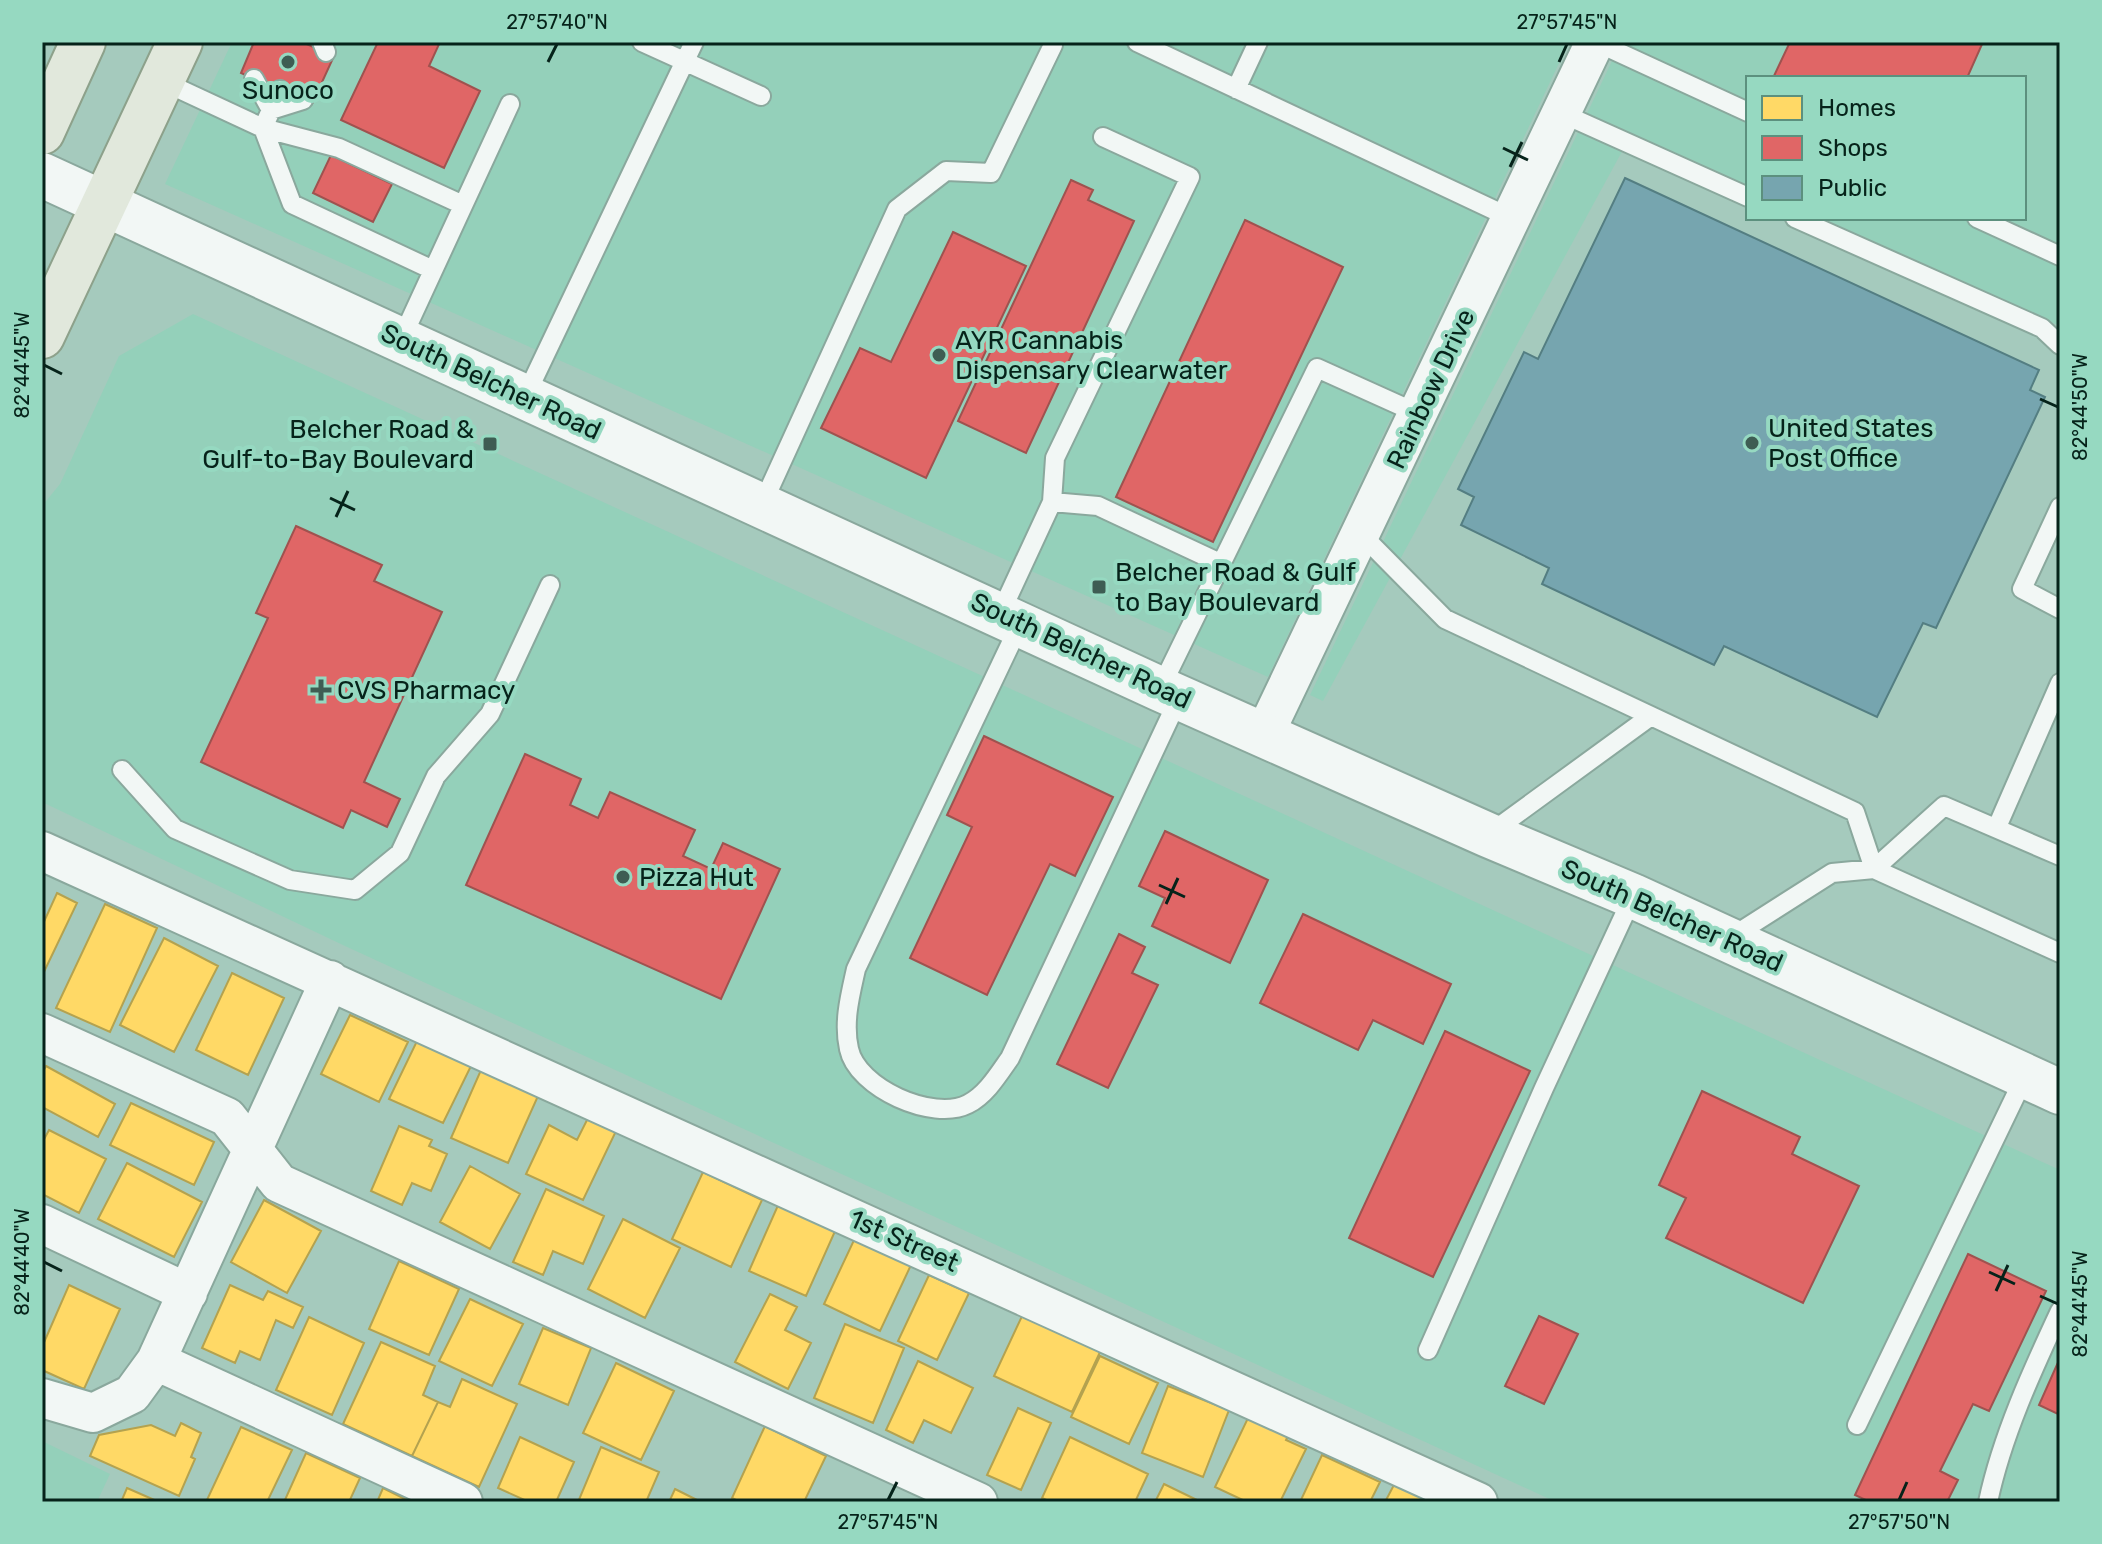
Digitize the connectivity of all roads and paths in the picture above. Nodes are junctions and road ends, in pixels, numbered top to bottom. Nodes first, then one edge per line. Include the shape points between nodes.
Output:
1 (83, 42) edge
2 (180, 42) edge
3 (642, 42) edge
4 (694, 42) edge
5 (1137, 42) edge
6 (1258, 42) edge
7 (1596, 42) edge
8 (1053, 45) dead end
9 (685, 61) junction
10 (254, 79) dead end
11 (162, 81) junction
12 (1236, 89) junction
13 (280, 90) dead end
14 (761, 96) dead end
15 (303, 100) dead end
16 (510, 104) dead end
17 (271, 110) junction
18 (1746, 111) edge
19 (1561, 113) junction
20 (263, 128) junction
21 (42, 132) edge
22 (1103, 137) dead end
23 (42, 175) edge
24 (1746, 196) edge
25 (104, 204) junction
26 (463, 205) junction
27 (1511, 218) junction
28 (1799, 220) edge
29 (1981, 220) edge
30 (2060, 256) edge
31 (433, 270) junction
32 (42, 336) edge
33 (401, 340) junction
34 (2060, 345) edge
35 (525, 398) junction
36 (1419, 414) junction
37 (1052, 502) junction
38 (762, 505) junction
39 (2060, 507) edge
40 (1362, 535) junction
41 (1222, 564) junction
42 (550, 585) dead end
43 (2060, 609) edge
44 (1010, 619) junction
45 (2060, 683) edge
46 (1170, 693) junction
47 (1651, 716) junction
48 (1264, 735) junction
49 (122, 770) dead end
50 (1997, 827) junction
51 (1488, 835) junction
52 (42, 851) edge
53 (2060, 856) edge
54 (1874, 869) junction
55 (1633, 896) junction
56 (1727, 940) junction
57 (2060, 953) edge
58 (330, 980) junction
59 (42, 1033) edge
60 (2043, 1084) edge
61 (252, 1149) junction
62 (42, 1224) edge
63 (188, 1293) junction
64 (2060, 1311) edge
65 (1428, 1350) dead end
66 (156, 1361) junction
67 (42, 1398) edge
68 (1857, 1425) dead end
69 (463, 1502) edge
70 (978, 1502) edge
71 (1478, 1502) edge
72 (1988, 1502) edge

1 - 21 main road
2 - 11 main road
3 - 9 lane
4 - 9 lane
5 - 12 lane
6 - 12 lane
7 - 18 lane
7 - 19 street, Rainbow Drive
8 - 38 lane via 991,173 946,171 897,209
9 - 14 lane
9 - 35 lane
10 - 17 lane
11 - 20 lane
11 - 25 main road
12 - 27 lane
13 - 17 lane
15 - 17 lane
16 - 26 lane
17 - 20 lane
19 - 24 lane
19 - 27 street, Rainbow Drive
20 - 26 lane via 339,148
20 - 31 lane via 292,204
22 - 37 lane via 1190,177 1055,458
23 - 25 main road, South Belcher Road
25 - 32 main road
25 - 33 main road, South Belcher Road
26 - 31 lane
27 - 36 street, Rainbow Drive
28 - 34 lane via 2042,328
29 - 30 lane
31 - 33 lane
33 - 35 main road, South Belcher Road
35 - 38 main road, South Belcher Road
36 - 40 street, Rainbow Drive
36 - 41 lane via 1317,368
37 - 41 lane via 1098,506
37 - 44 lane
38 - 44 main road, South Belcher Road
39 - 43 lane via 2022,589
40 - 47 lane via 1445,619
40 - 48 street, Rainbow Drive
41 - 46 lane
42 - 49 lane via 490,714 436,776 400,853 355,890 290,880 175,829
44 - 46 main road, South Belcher Road
44 - 46 lane via 972,722 856,969 847,1009 849,1052 867,1077 894,1097 936,1111 967,1105 988,1089 1010,1058
45 - 50 lane
46 - 48 main road, South Belcher Road
47 - 51 lane
47 - 54 lane via 1855,812
48 - 51 main road, South Belcher Road
50 - 53 lane
50 - 54 lane via 1944,806
51 - 55 main road, South Belcher Road
52 - 58 street, 1st Street
54 - 56 lane via 1832,873
54 - 57 lane
55 - 56 main road, South Belcher Road
55 - 65 lane
56 - 60 main road, South Belcher Road
58 - 61 street
58 - 71 street, 1st Street
59 - 61 street via 227,1117
60 - 68 lane
61 - 63 street
61 - 70 street via 279,1183
62 - 63 street
63 - 66 street
64 - 72 lane via 2020,1404
66 - 67 street via 132,1394 93,1413
66 - 69 street

